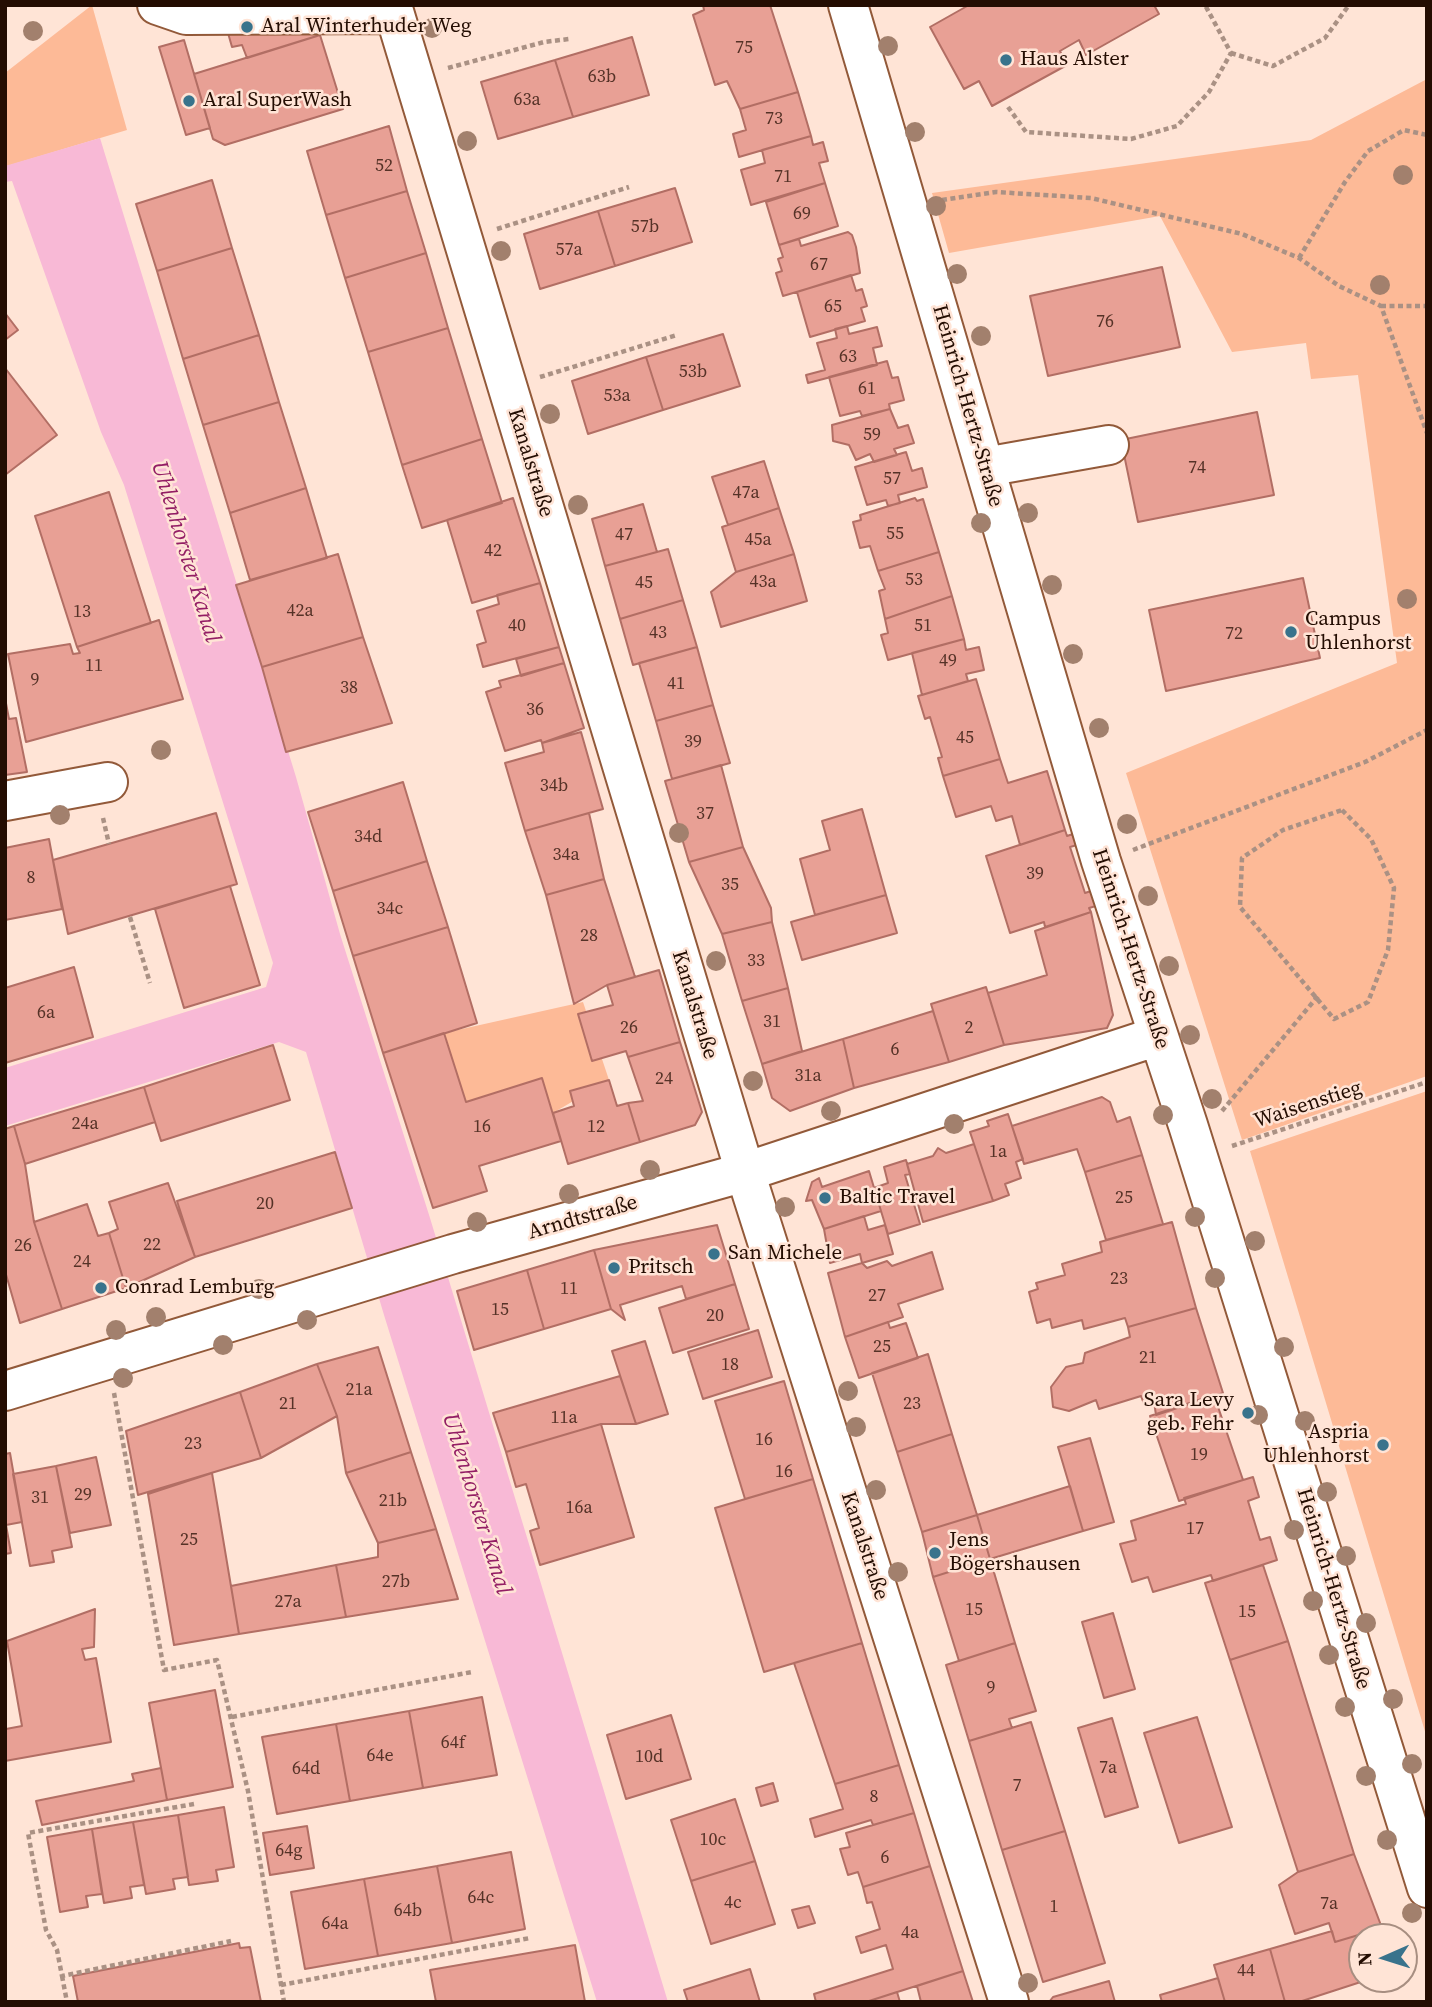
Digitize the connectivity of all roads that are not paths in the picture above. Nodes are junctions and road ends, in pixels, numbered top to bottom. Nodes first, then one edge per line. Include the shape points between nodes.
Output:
1 (157, 5) edge
2 (848, 5) edge
3 (393, 10) edge
4 (1109, 445) dead end
5 (985, 467) junction
6 (108, 782) dead end
7 (5, 801) edge
8 (1158, 1036) junction
9 (745, 1172) junction
10 (5, 1391) edge
11 (1427, 1888) edge
12 (1009, 2002) edge

1 - 3 street via 186,15
2 - 5 street, Heinrich-Hertz-Straße
3 - 9 street, Kanalstraße
4 - 5 street
5 - 8 street, Heinrich-Hertz-Straße
6 - 7 street
8 - 9 street, Arndtstraße
8 - 11 street, Heinrich-Hertz-Straße
9 - 10 street, Arndtstraße via 453,1254
9 - 12 street, Kanalstraße

